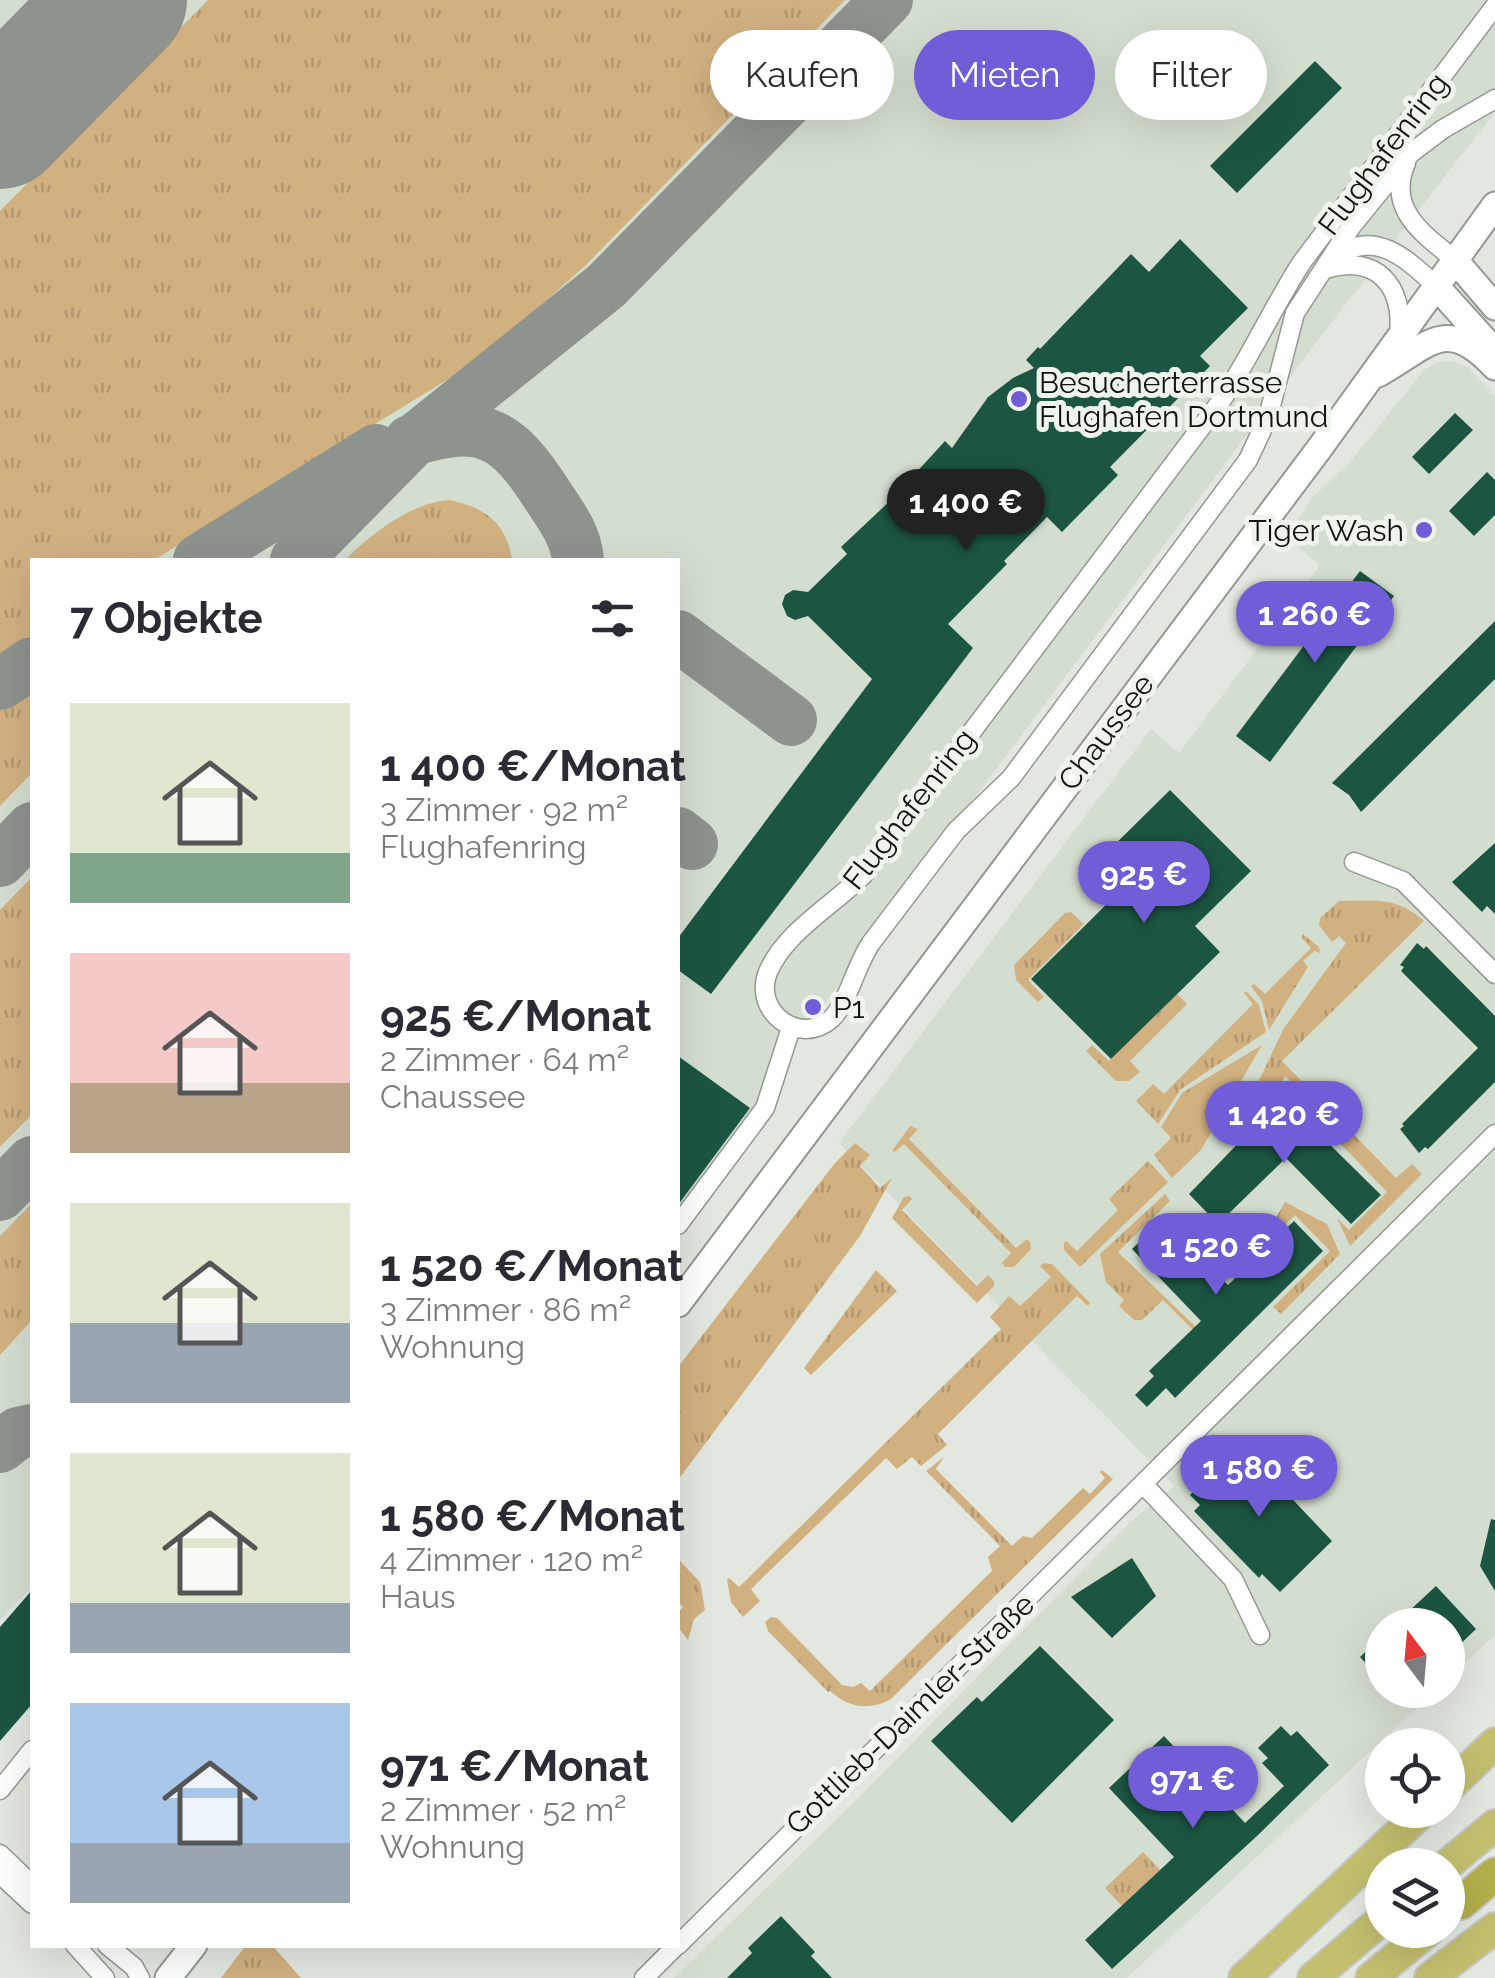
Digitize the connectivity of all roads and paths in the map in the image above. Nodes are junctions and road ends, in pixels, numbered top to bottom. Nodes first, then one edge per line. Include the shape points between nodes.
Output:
1 (1495, 6) edge
2 (1495, 99) edge
3 (1411, 153) junction
4 (1495, 205) edge
5 (1454, 259) junction
6 (1325, 269) junction
7 (1435, 285) junction
8 (1495, 306) edge
9 (1399, 336) junction
10 (1495, 352) edge
11 (1495, 368) edge
12 (1369, 379) junction
13 (1354, 862) dead end
14 (1495, 974) edge
15 (791, 1028) junction
16 (1495, 1134) edge
17 (680, 1222) edge
18 (680, 1301) edge
19 (1144, 1485) junction
20 (1260, 1635) dead end
21 (1495, 1743) edge
22 (30, 1752) edge
23 (1465, 1772) edge
24 (0, 1790) edge
25 (1495, 1825) edge
26 (1405, 1828) edge
27 (1465, 1850) edge
28 (0, 1854) edge
29 (0, 1874) edge
30 (1495, 1874) edge
31 (30, 1883) edge
32 (1465, 1900) edge
33 (30, 1902) edge
34 (1495, 1928) edge
35 (1365, 1934) edge
36 (680, 1942) edge
37 (77, 1948) edge
38 (111, 1948) edge
39 (192, 1948) edge
40 (674, 1948) edge
41 (1408, 1948) edge
42 (105, 1978) edge
43 (140, 1978) edge
44 (168, 1978) edge
45 (644, 1978) edge
46 (1244, 1978) edge
47 (1313, 1978) edge
48 (1372, 1978) edge
49 (1430, 1978) edge

1 - 15 street, Flughafenring via 1302,262 1221,401 866,872 774,962 766,991 777,1018
2 - 3 street, Flughafenring
3 - 5 street, Flughafenring via 1401,179 1404,210
3 - 6 street, Flughafenring
4 - 5 main road, Chaussee
5 - 7 main road, Chaussee
5 - 8 main road
6 - 7 street, Flughafenring via 1340,254 1367,244 1401,255
6 - 9 street, Flughafenring via 1352,264 1380,274 1400,310
6 - 15 street, Flughafenring via 1295,313 1268,418 1248,460 1011,778 956,831 870,944 836,1013 816,1029
7 - 9 main road, Chaussee
7 - 10 main road
9 - 12 main road, Chaussee
11 - 12 main road via 1472,344 1448,338
12 - 18 main road, Chaussee
13 - 14 street via 1404,880
15 - 17 street via 765,1108
16 - 19 street, Gottlieb-Daimler-Straße
19 - 20 street via 1233,1579
19 - 36 street, Gottlieb-Daimler-Straße
21 - 23 highway
22 - 24 street
25 - 27 highway
26 - 46 highway
28 - 31 street
29 - 33 street
30 - 32 highway
34 - 49 highway
35 - 47 highway
37 - 42 street
38 - 43 street
39 - 44 main road
40 - 45 street, Gottlieb-Daimler-Straße
41 - 48 highway

